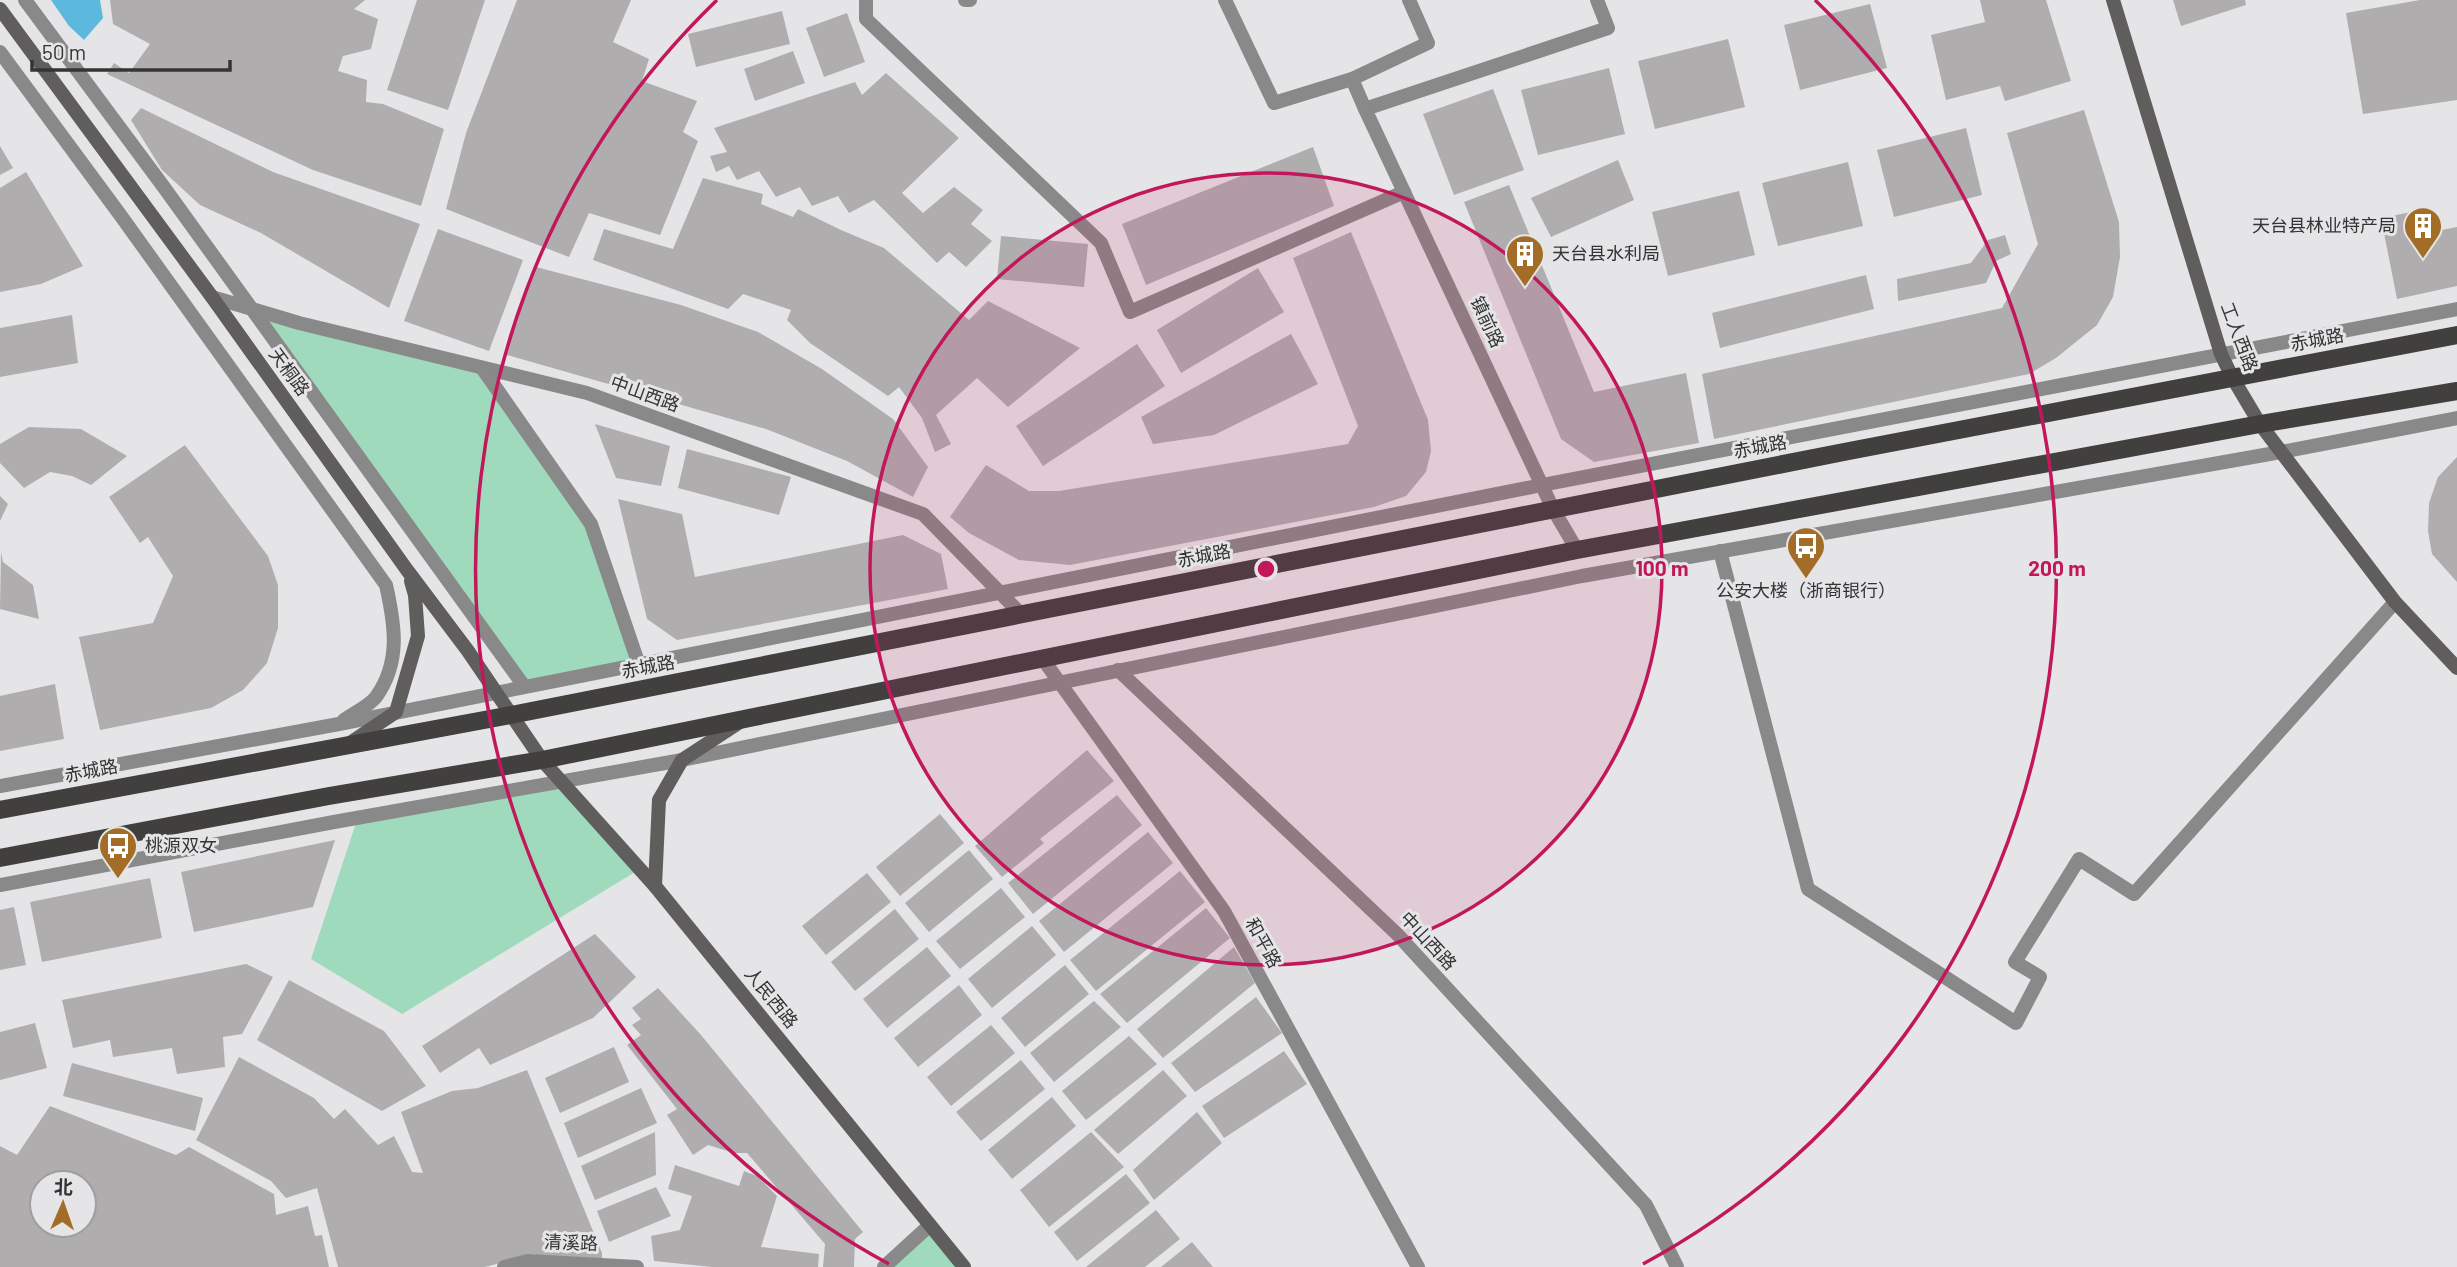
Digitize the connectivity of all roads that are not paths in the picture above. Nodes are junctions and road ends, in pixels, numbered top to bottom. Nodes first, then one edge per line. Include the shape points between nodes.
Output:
1 (25, 0) edge
2 (866, 0) edge
3 (1225, 0) edge
4 (1409, 0) edge
5 (1597, 0) edge
6 (2113, 0) edge
7 (0, 9) edge
8 (0, 52) edge
9 (1352, 79) junction
10 (1365, 109) junction
11 (1404, 192) junction
12 (212, 297) junction
13 (2457, 309) edge
14 (252, 310) junction
15 (2457, 335) edge
16 (2221, 354) junction
17 (482, 368) junction
18 (2232, 377) junction
19 (2457, 391) edge
20 (2457, 418) edge
21 (2260, 424) junction
22 (2281, 452) junction
23 (1542, 485) junction
24 (1553, 509) junction
25 (1577, 550) junction
26 (1720, 551) junction
27 (407, 570) junction
28 (1001, 592) junction
29 (2395, 602) junction
30 (1021, 614) junction
31 (1042, 658) junction
32 (639, 665) junction
33 (2457, 668) edge
34 (1118, 670) junction
35 (524, 686) junction
36 (495, 692) junction
37 (397, 712) junction
38 (511, 715) junction
39 (747, 718) junction
40 (339, 724) junction
41 (348, 744) junction
42 (542, 760) junction
43 (682, 760) junction
44 (562, 783) junction
45 (0, 786) edge
46 (0, 810) edge
47 (0, 858) edge
48 (0, 885) edge
49 (655, 886) junction
50 (930, 1225) junction
51 (504, 1267) edge
52 (637, 1267) edge
53 (884, 1267) edge
54 (964, 1267) edge
55 (1418, 1267) edge
56 (1677, 1267) edge

1 - 14 street
2 - 11 street via 866,19 1101,243 1130,312
3 - 9 street via 1274,103
4 - 9 street via 1428,43
5 - 10 street via 1608,29
6 - 16 main road, 工人西路
7 - 12 main road, 天桐路
8 - 40 street via 386,585 395,626 393,664 374,699
9 - 10 street, 镇前路
10 - 11 street, 镇前路
11 - 23 street, 镇前路
12 - 14 street, 中山西路
12 - 27 main road, 天桐路
13 - 16 street
14 - 17 street, 中山西路
14 - 35 street
15 - 18 main road, 赤城路
16 - 18 main road, 工人西路
16 - 23 street
17 - 28 street, 中山西路 via 587,393 923,514
17 - 32 street via 591,524
18 - 21 main road, 工人西路
18 - 24 main road, 赤城路
19 - 21 main road
20 - 22 street
21 - 22 main road, 工人西路
21 - 25 main road
22 - 26 street
22 - 29 main road, 工人西路
23 - 24 street, 镇前路
23 - 28 street
24 - 25 street, 镇前路
24 - 30 main road, 赤城路
25 - 31 main road
26 - 29 street via 1808,888 2016,1023 2040,977 2015,962 2079,859 2134,894
26 - 34 street
27 - 36 main road, 天桐路
27 - 37 main road via 415,595 418,636
28 - 30 street, 中山西路
28 - 32 street
29 - 33 main road, 工人西路
30 - 38 main road, 赤城路
31 - 39 main road
31 - 55 street, 和平路 via 1224,911
32 - 35 street
34 - 43 street
34 - 56 street, 中山西路 via 1397,934 1646,1205
35 - 36 street
36 - 37 street
36 - 38 main road, 天桐路
37 - 40 street
37 - 41 main road
38 - 41 main road, 赤城路
38 - 42 main road, 天桐路
39 - 42 main road
39 - 43 main road
40 - 45 street
41 - 46 main road, 赤城路
42 - 44 main road, 人民西路
42 - 47 main road
43 - 44 street
43 - 49 main road via 659,800
44 - 48 street
44 - 49 main road, 人民西路
49 - 50 main road, 人民西路
50 - 53 street
50 - 54 main road, 人民西路
51 - 52 street, 清溪路 via 527,1261

